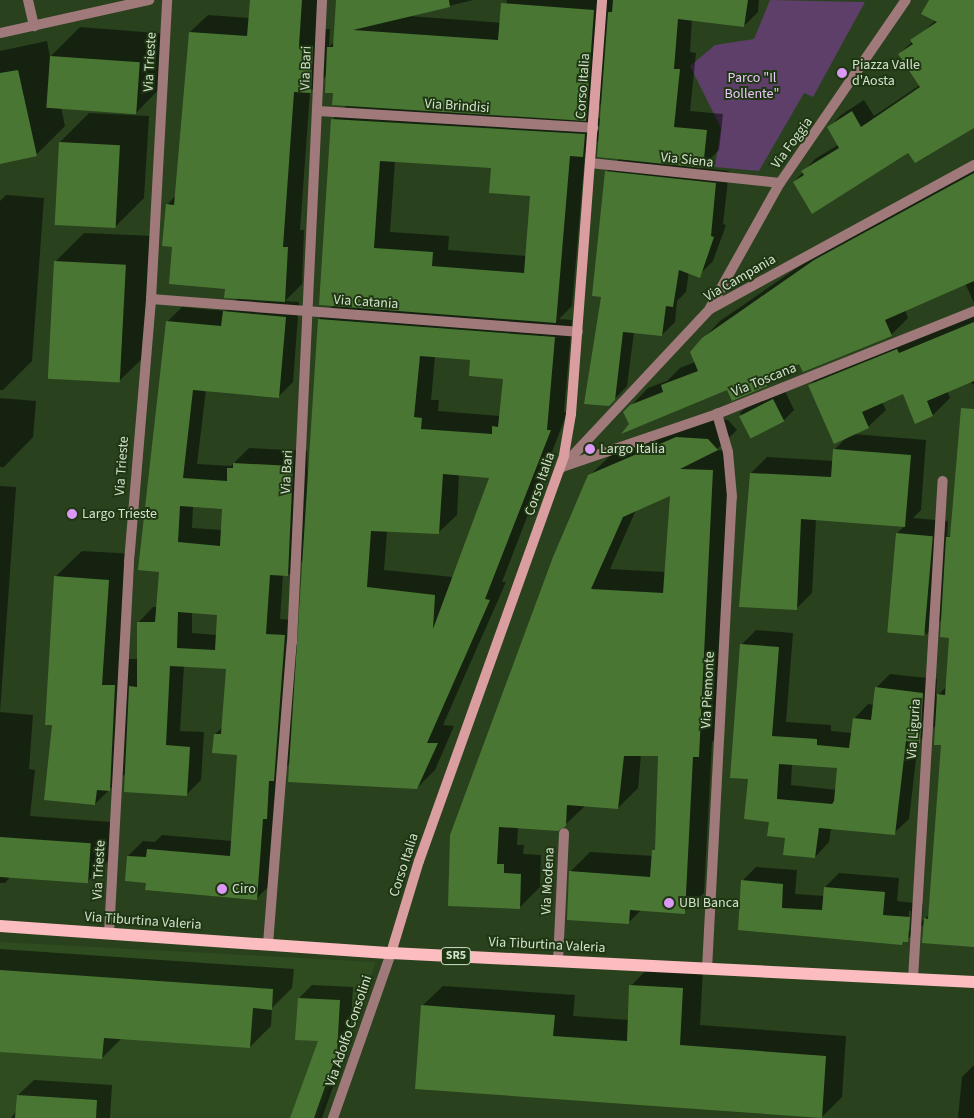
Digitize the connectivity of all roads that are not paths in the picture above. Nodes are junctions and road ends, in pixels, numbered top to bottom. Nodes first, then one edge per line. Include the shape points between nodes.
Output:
1 (28, 0) edge
2 (149, 0) edge
3 (167, 0) edge
4 (322, 0) edge
5 (602, 0) edge
6 (906, 0) edge
7 (34, 26) junction
8 (0, 33) edge
9 (318, 111) junction
10 (594, 128) junction
11 (590, 164) junction
12 (974, 165) edge
13 (780, 183) junction
14 (151, 299) junction
15 (710, 309) junction
16 (309, 311) junction
17 (974, 311) edge
18 (578, 332) junction
19 (717, 414) junction
20 (561, 468) junction
21 (943, 481) dead end
22 (564, 833) dead end
23 (0, 926) edge
24 (109, 934) junction
25 (268, 944) junction
26 (391, 953) junction
27 (558, 961) junction
28 (707, 969) junction
29 (913, 979) junction
30 (974, 982) edge
31 (333, 1118) edge

1 - 7 street
2 - 7 street
3 - 14 street, Via Trieste
4 - 9 street, Via Bari
5 - 10 street, Corso Italia
6 - 13 street, Via Foggia
7 - 8 street
9 - 10 street, Via Brindisi
9 - 16 street, Via Bari
10 - 11 street, Corso Italia
11 - 13 street, Via Siena
11 - 18 street, Corso Italia
12 - 15 street, Via Campania
13 - 15 street, Via Foggia
14 - 16 street, Via Catania
14 - 24 street, Via Trieste via 129,552
15 - 20 street, Via Campania
16 - 18 street, Via Catania
16 - 25 street, Via Bari via 292,642
17 - 19 street, Via Toscana
18 - 20 street, Corso Italia via 571,414
19 - 20 street, Via Toscana
19 - 28 street, Via Piemonte via 730,466 732,497
20 - 26 street, Corso Italia via 419,861
21 - 29 street, Via Liguria
22 - 27 street, Via Modena
23 - 24 main road, Via Tiburtina Valeria / SR5
24 - 25 main road, Via Tiburtina Valeria / SR5
25 - 26 main road, Via Tiburtina Valeria / SR5
26 - 27 main road, Via Tiburtina Valeria / SR5
26 - 31 street, Via Adolfo Consolini
27 - 28 main road, Via Tiburtina Valeria / SR5
28 - 29 main road, Via Tiburtina Valeria / SR5
29 - 30 main road, Via Tiburtina Valeria / SR5

